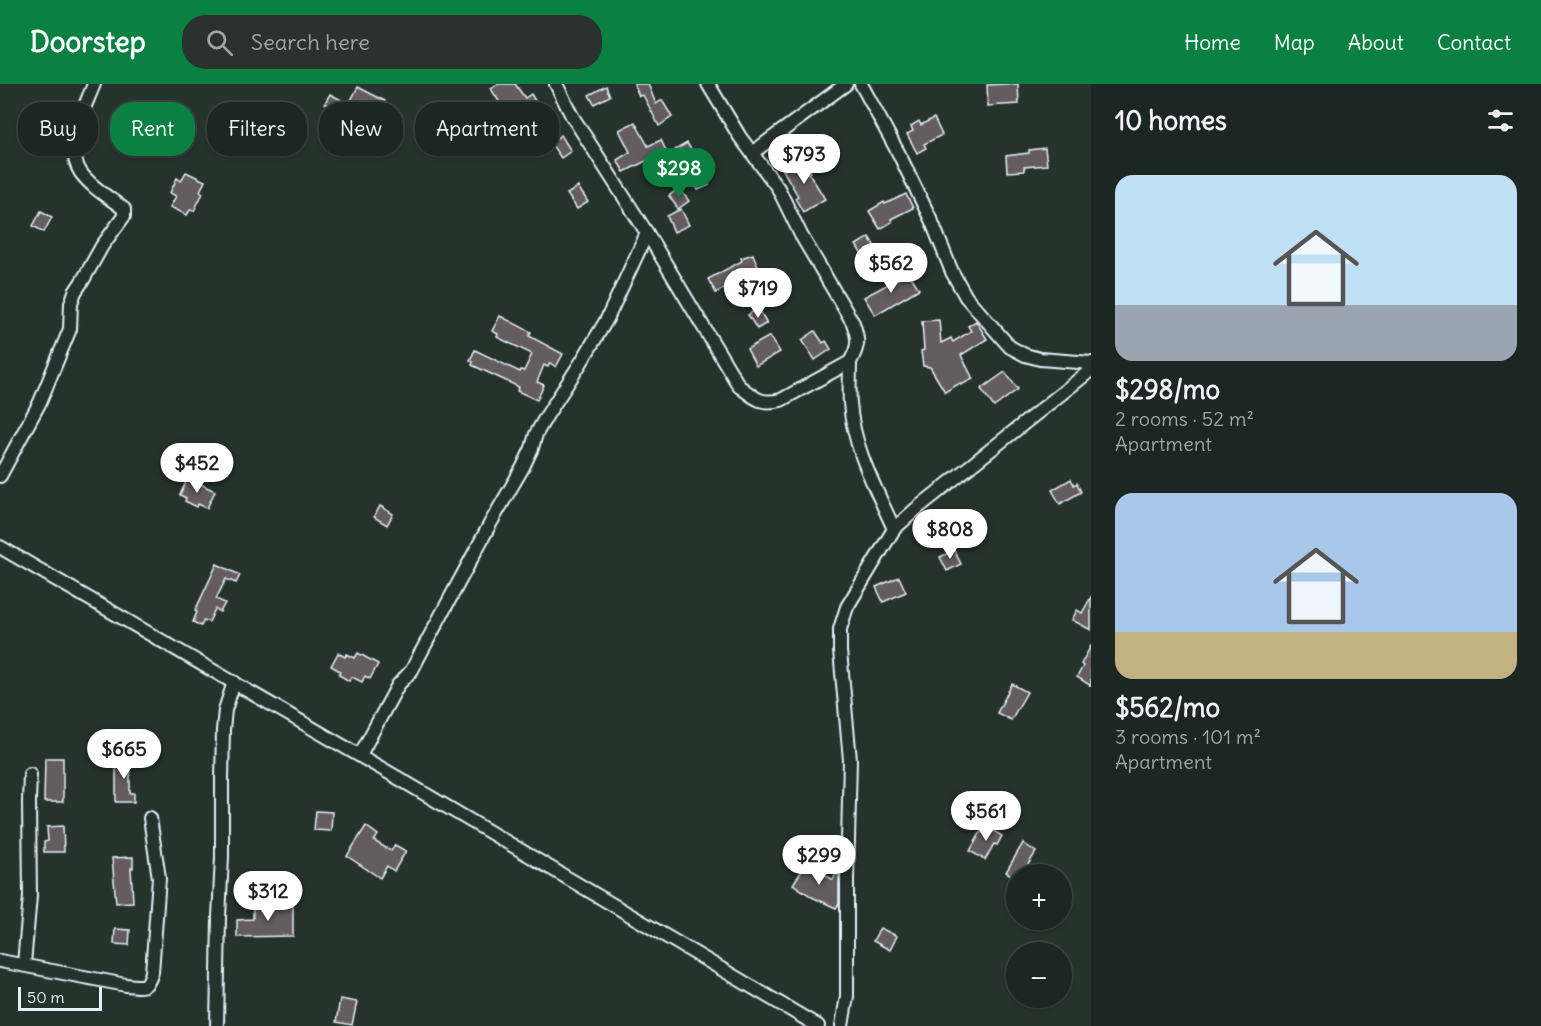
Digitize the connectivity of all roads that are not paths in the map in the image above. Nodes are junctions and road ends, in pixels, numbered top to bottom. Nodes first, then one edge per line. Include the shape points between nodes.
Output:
1 (94, 84) edge
2 (556, 84) edge
3 (708, 84) edge
4 (846, 84) edge
5 (861, 84) edge
6 (752, 153) junction
7 (647, 233) junction
8 (850, 362) junction
9 (1091, 363) edge
10 (1091, 370) edge
11 (0, 476) edge
12 (894, 529) junction
13 (0, 547) edge
14 (234, 682) junction
15 (360, 755) junction
16 (30, 774) dead end
17 (150, 818) dead end
18 (0, 961) edge
19 (24, 964) junction
20 (217, 1026) edge
21 (818, 1026) edge
22 (842, 1026) edge

1 - 11 street via 78,126 74,152 81,172 124,209 124,216 75,292 70,329 40,402
2 - 7 street via 572,116
3 - 6 street
4 - 6 street
5 - 9 street via 899,154 966,297 1010,346 1025,355
6 - 8 street via 778,188 853,323 858,342
7 - 8 street via 739,386 759,401 782,400
7 - 15 street via 607,319 536,434 523,467 412,670 398,685
8 - 12 street via 854,430 861,456
10 - 12 street
12 - 22 street via 847,607 840,628 850,760 847,996
13 - 14 street
14 - 15 street
14 - 20 street via 223,730
15 - 21 street
16 - 19 street via 30,896
17 - 19 street via 159,878 149,982 144,986 126,985
18 - 19 street

